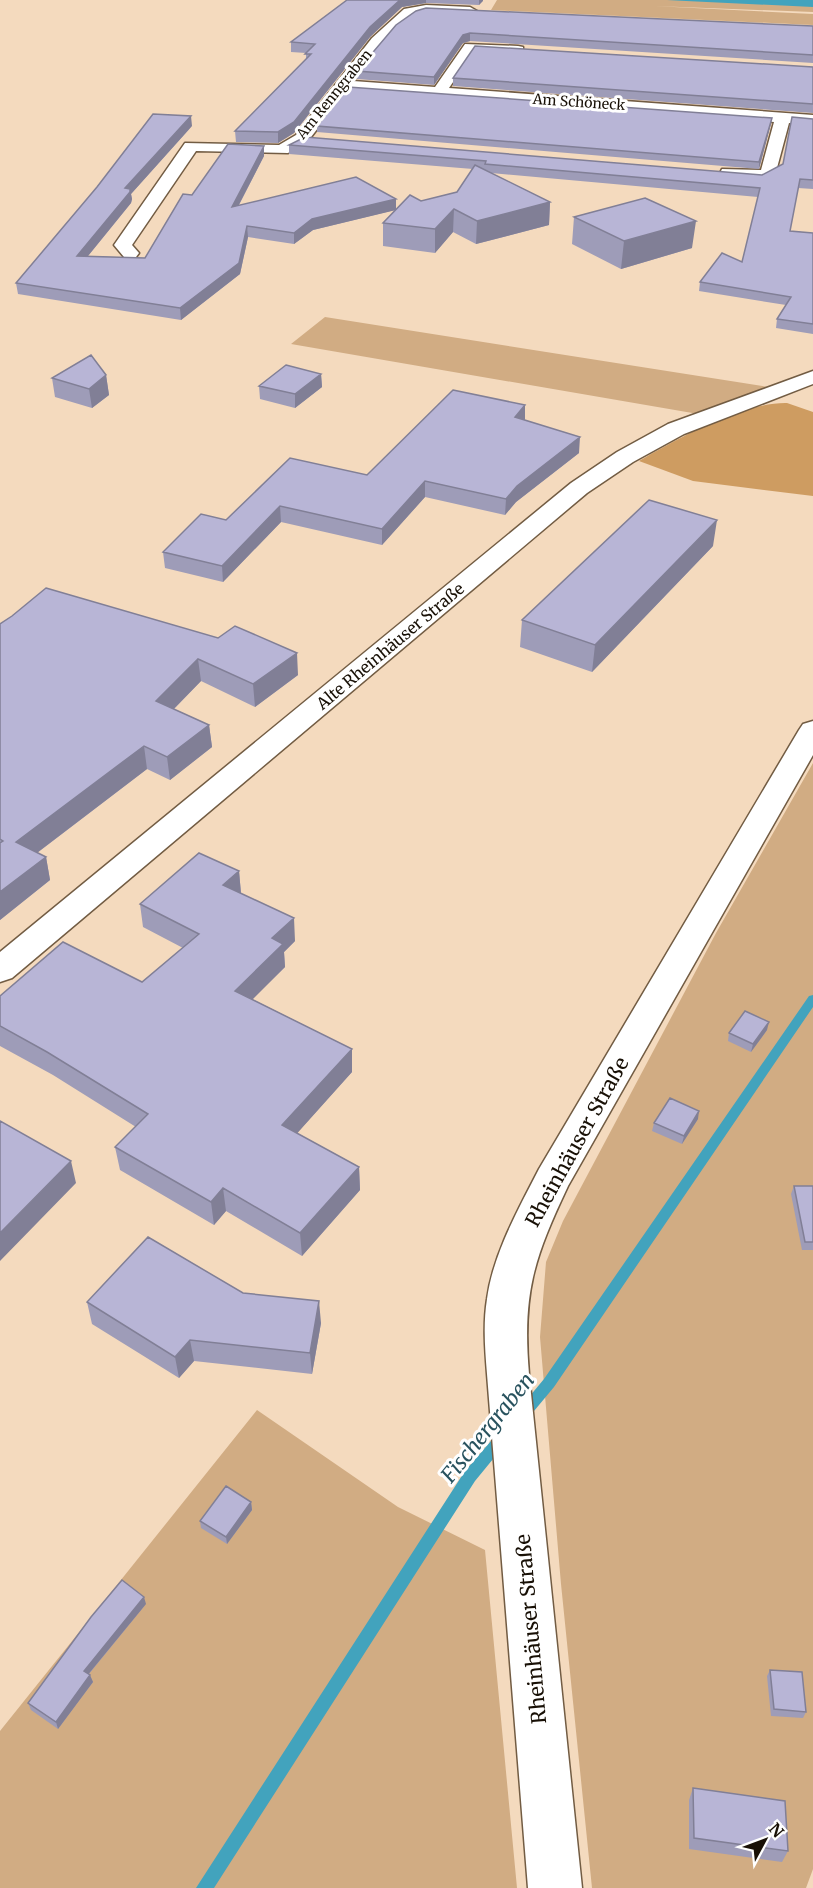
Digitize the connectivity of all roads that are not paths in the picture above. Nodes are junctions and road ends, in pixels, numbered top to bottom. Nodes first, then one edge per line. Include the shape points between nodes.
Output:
1 (483, 12) edge
2 (528, 51) edge
3 (344, 85) junction
4 (691, 91) edge
5 (439, 92) junction
6 (683, 110) junction
7 (783, 117) junction
8 (813, 120) edge
9 (302, 138) junction
10 (325, 140) edge
11 (714, 172) edge
12 (130, 253) dead end
13 (813, 377) edge
14 (813, 730) edge
15 (0, 970) edge
16 (555, 1888) edge

1 - 3 street, Am Renngraben via 409,12 377,41
2 - 5 street via 470,47
3 - 5 street, Am Schöneck
3 - 9 street, Am Renngraben
4 - 6 street
5 - 6 street, Am Schöneck
6 - 7 street, Am Schöneck
7 - 8 street, Am Schöneck
7 - 11 street via 771,172 761,176
9 - 10 street
9 - 12 street, Am Renngraben via 282,150 191,146 123,245
13 - 15 street, Alte Rheinhäuser Straße via 676,429 579,488
14 - 16 street, Rheinhäuser Straße via 558,1170 526,1233 509,1288 506,1328 510,1396

